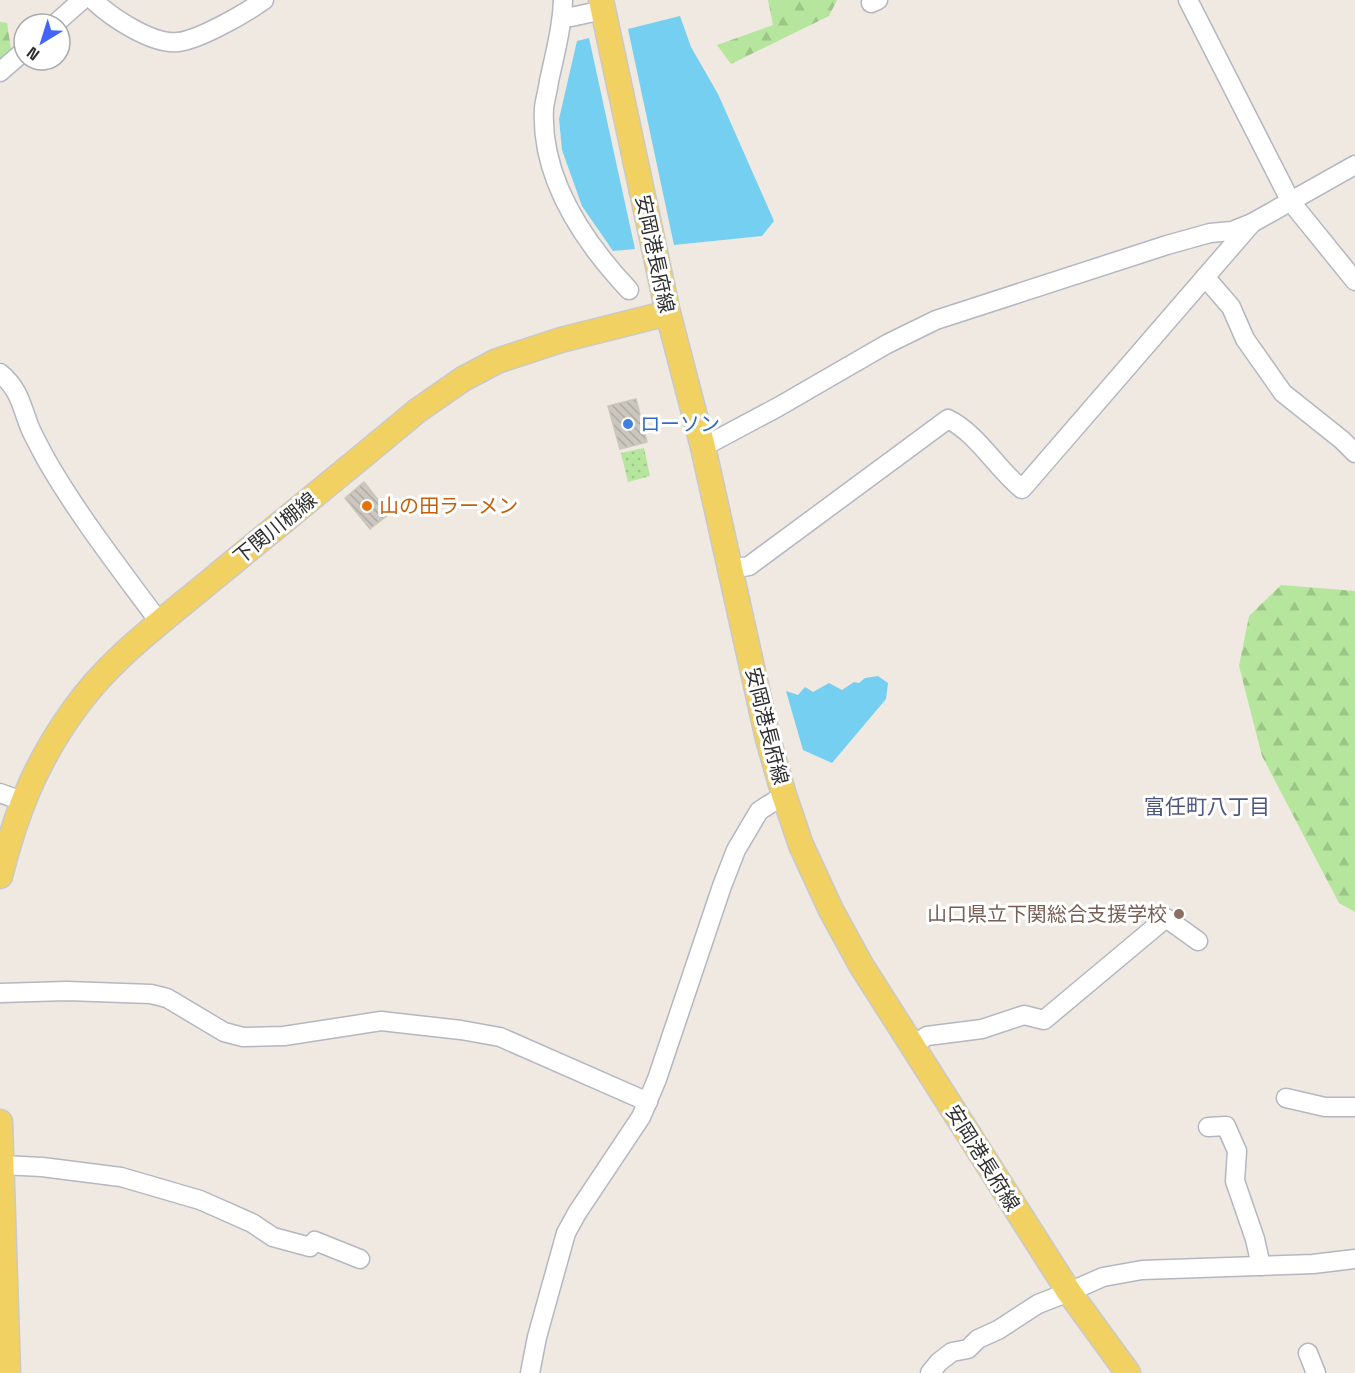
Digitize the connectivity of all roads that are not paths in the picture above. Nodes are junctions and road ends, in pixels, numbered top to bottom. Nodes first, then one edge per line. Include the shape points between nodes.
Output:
1 (82, 0) edge
2 (93, 0) edge
3 (264, 0) edge
4 (1188, 0) edge
5 (602, 5) edge
6 (563, 6) edge
7 (68, 12) edge
8 (12, 62) edge
9 (0, 72) edge
10 (1355, 165) edge
11 (1291, 202) junction
12 (1251, 223) junction
13 (1205, 277) junction
14 (1355, 281) edge
15 (629, 290) dead end
16 (668, 313) junction
17 (0, 373) edge
18 (703, 447) junction
19 (1355, 453) edge
20 (730, 569) junction
21 (160, 623) junction
22 (784, 795) junction
23 (11, 797) edge
24 (0, 876) edge
25 (1198, 941) dead end
26 (0, 993) edge
27 (912, 1046) junction
28 (1286, 1098) dead end
29 (648, 1102) junction
30 (1355, 1107) edge
31 (0, 1122) edge
32 (1208, 1127) dead end
33 (2, 1165) junction
34 (2, 1250) edge
35 (360, 1259) dead end
36 (1355, 1259) edge
37 (1262, 1266) junction
38 (1069, 1293) junction
39 (1308, 1353) dead end
40 (8, 1373) edge
41 (530, 1373) edge
42 (930, 1373) edge
43 (1128, 1373) edge
44 (1316, 1373) edge

1 - 7 street
2 - 3 street via 124,24 151,37 177,43
4 - 11 street
5 - 6 street via 571,17
5 - 16 main road, 安岡港長府線
6 - 15 street via 544,108 546,144 556,184 579,226
8 - 9 street
10 - 11 street
11 - 12 street
11 - 14 street
12 - 13 street
12 - 18 street via 1167,245 936,320
13 - 19 street via 1232,307 1245,339 1283,393
13 - 20 street via 1022,489 962,426 948,420 749,566
16 - 18 main road, 安岡港長府線
16 - 21 main road, 下関川棚線 via 561,340 497,361 463,379 417,411
17 - 21 street via 11,382 21,400 47,461
18 - 20 main road, 安岡港長府線
20 - 22 main road, 安岡港長府線
21 - 23 main road, 下関川棚線 via 113,663
22 - 27 main road, 安岡港長府線 via 801,845 831,910
22 - 29 street via 759,811 736,850
23 - 24 main road, 下関川棚線
25 - 27 street via 1166,918 1044,1020 1024,1015 982,1029 927,1036
26 - 29 street via 151,994 167,998 224,1032 243,1037 284,1036 381,1020 461,1030 500,1037
27 - 38 main road, 安岡港長府線
28 - 30 street via 1325,1107
29 - 41 street via 566,1233
31 - 33 main road
32 - 37 street via 1226,1126 1237,1151 1235,1181
33 - 34 main road
33 - 35 street via 121,1177 200,1200 273,1237 310,1247 315,1241
34 - 40 main road
36 - 37 street
37 - 38 street via 1142,1270 1102,1277
38 - 42 street via 1038,1304 978,1339 968,1349 952,1352
38 - 43 main road, 安岡港長府線
39 - 44 street

